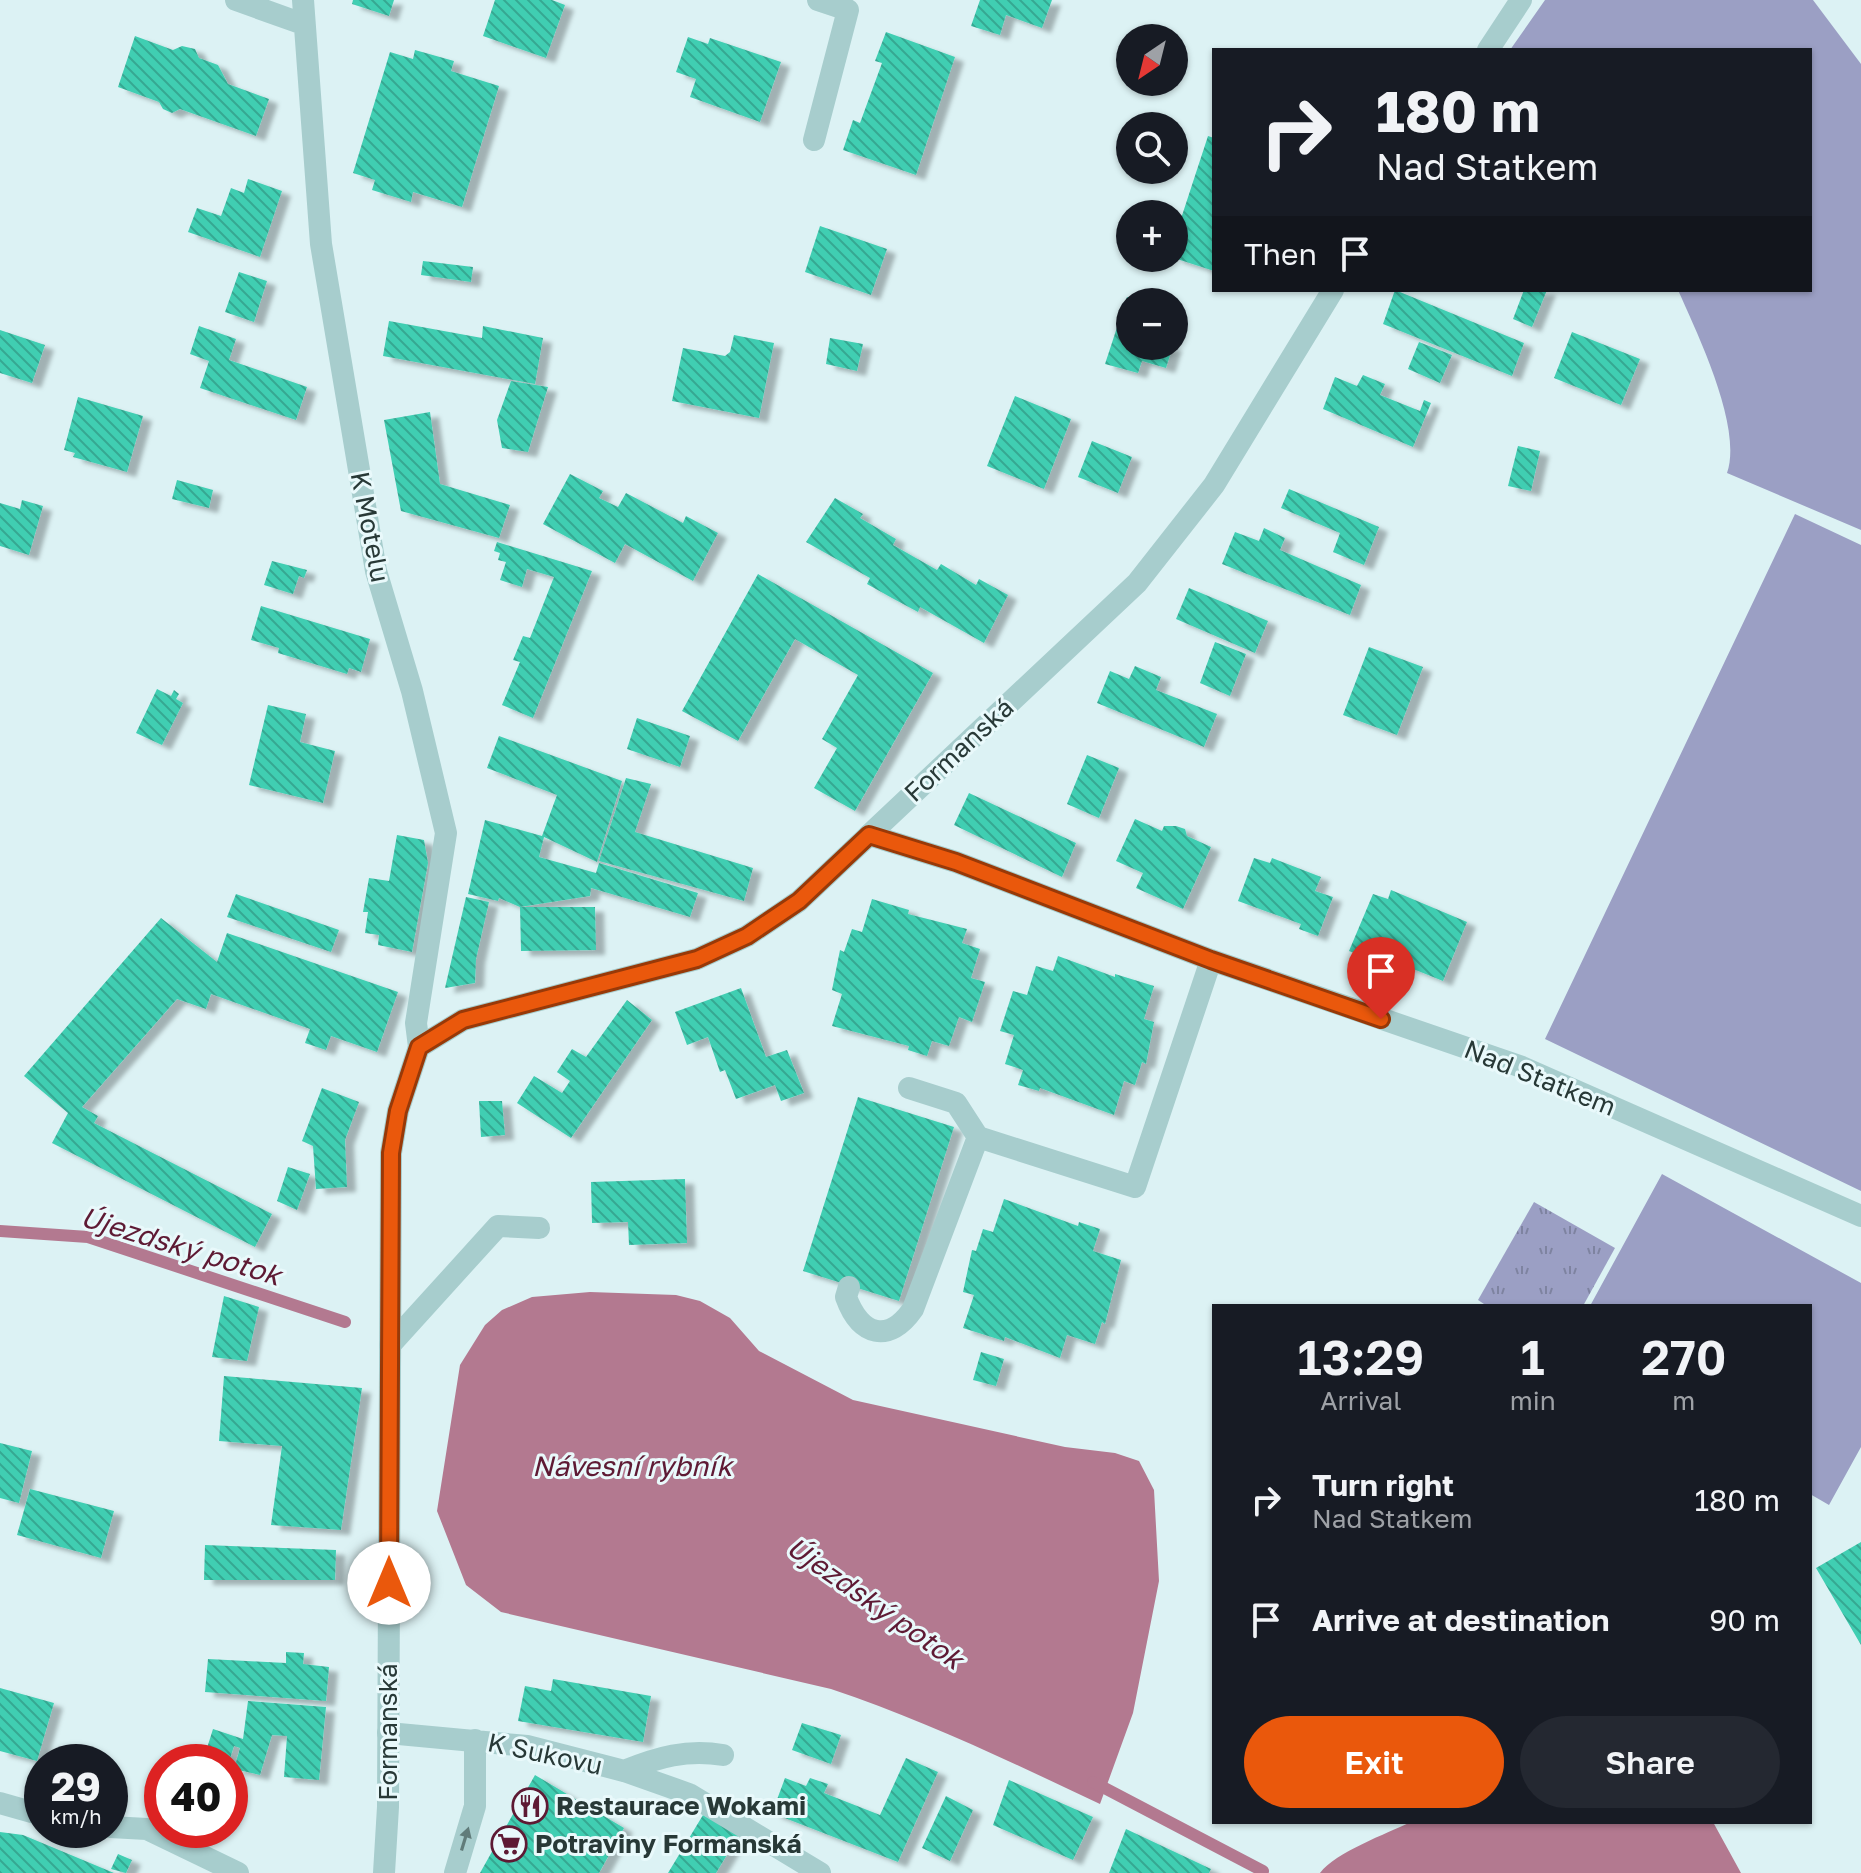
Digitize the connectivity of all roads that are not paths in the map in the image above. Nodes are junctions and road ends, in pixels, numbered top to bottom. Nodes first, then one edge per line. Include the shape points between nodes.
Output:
1 (236, 0) edge
2 (303, 0) edge
3 (818, 0) edge
4 (1521, 0) edge
5 (303, 24) junction
6 (1489, 48) edge
7 (814, 140) dead end
8 (1332, 292) edge
9 (869, 835) junction
10 (1211, 960) junction
11 (419, 1047) junction
12 (909, 1088) dead end
13 (978, 1137) junction
14 (1861, 1216) edge
15 (539, 1228) dead end
16 (849, 1287) dead end
17 (390, 1345) junction
18 (388, 1733) junction
19 (475, 1740) junction
20 (723, 1755) dead end
21 (624, 1771) junction
22 (0, 1803) edge
23 (24, 1810) edge
24 (128, 1828) edge
25 (238, 1873) edge
26 (384, 1873) edge
27 (455, 1873) edge
28 (820, 1873) edge

1 - 5 street
2 - 5 street, K Motelu
3 - 7 street via 848,10
4 - 6 street
5 - 11 street, K Motelu via 321,244 376,571 446,833 416,1023
8 - 9 street, Formanská via 1214,485 1137,583
9 - 10 street, Nad Statkem via 956,862
9 - 11 street, Formanská via 799,901 747,936 697,959 463,1020
10 - 13 street via 1135,1187
10 - 14 street, Nad Statkem via 1522,1067
11 - 17 street, Formanská via 391,1153
12 - 13 street via 956,1103
13 - 16 street via 913,1309 901,1326 882,1333 861,1325 846,1297
15 - 17 street via 498,1226
17 - 18 street, Formanská
18 - 19 street, K Sukovu
18 - 26 street, Formanská
19 - 21 street, K Sukovu via 527,1746
27 -> 19 street via 475,1806
20 - 21 street via 696,1750
21 - 28 street, K Sukovu via 689,1794
22 - 23 street
24 - 25 street via 147,1829

